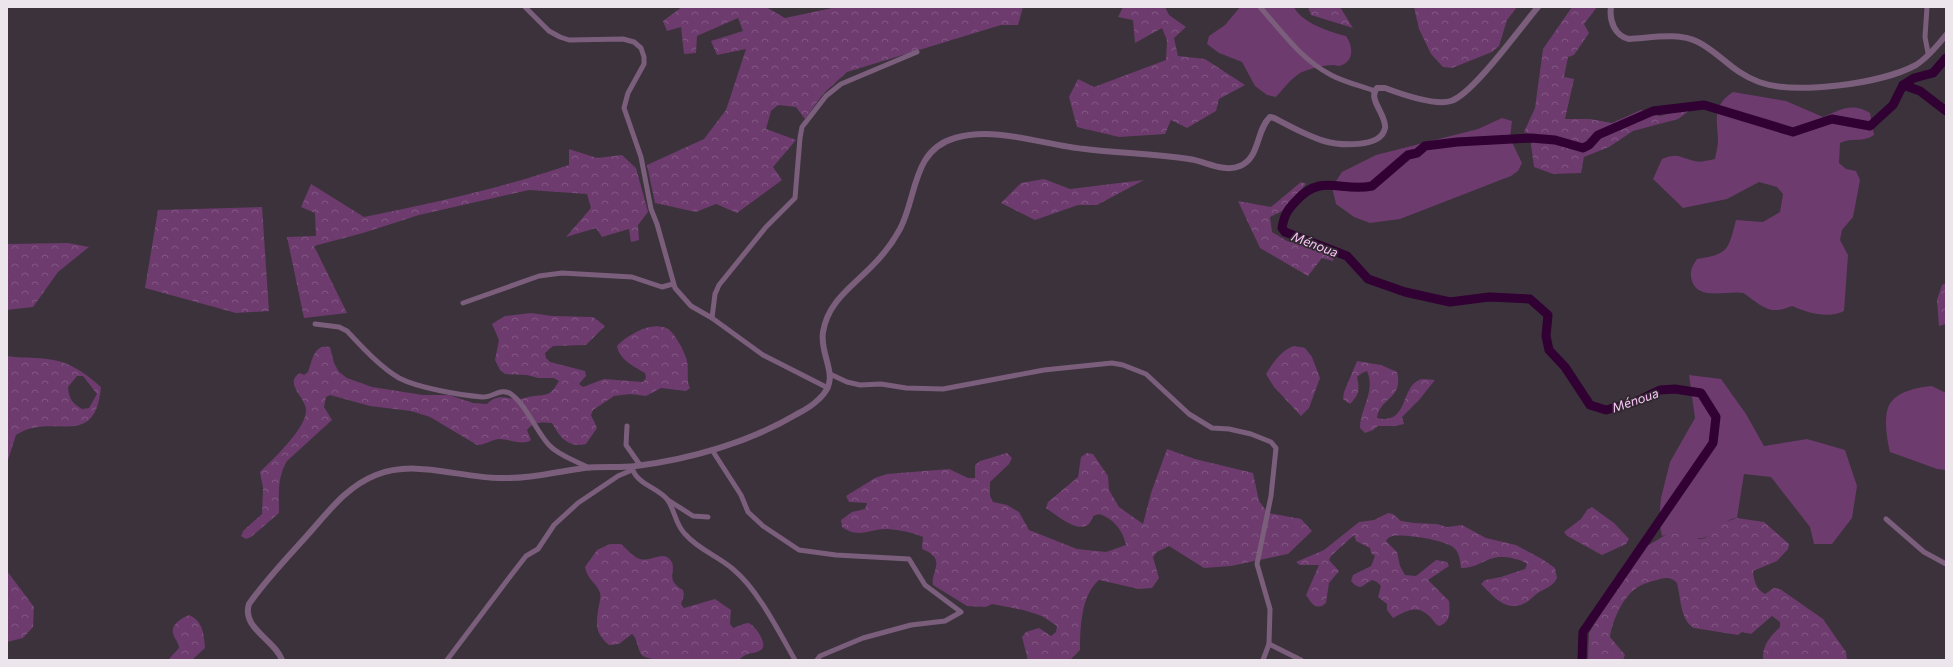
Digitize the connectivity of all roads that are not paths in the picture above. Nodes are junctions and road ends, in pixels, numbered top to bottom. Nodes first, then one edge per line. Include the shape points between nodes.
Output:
1 (525, 7) edge
2 (1260, 7) edge
3 (1538, 7) edge
4 (1611, 7) edge
5 (1927, 7) edge
6 (1946, 35) edge
7 (918, 52) dead end
8 (1928, 53) junction
9 (1375, 91) junction
10 (673, 284) junction
11 (463, 304) dead end
12 (712, 318) junction
13 (315, 324) dead end
14 (830, 374) junction
15 (828, 388) junction
16 (626, 426) dead end
17 (712, 450) junction
18 (640, 466) junction
19 (589, 468) junction
20 (632, 468) junction
21 (668, 500) junction
22 (708, 517) dead end
23 (1886, 519) dead end
24 (1946, 564) edge
25 (1269, 644) junction
26 (282, 660) edge
27 (447, 660) edge
28 (795, 660) edge
29 (817, 660) edge
30 (1263, 660) edge
31 (1301, 660) edge

1 - 10 street via 560,37 569,40 630,40 643,52 644,64 628,93 624,108 641,157 651,209
2 - 9 street via 1294,47 1312,62 1332,76
3 - 9 street via 1472,85 1457,98 1437,102 1385,88 1377,88
4 - 8 street via 1611,20 1623,38 1668,36 1692,39 1707,47 1734,70 1757,82 1772,86 1856,84 1908,68
5 - 8 street via 1925,37
6 - 8 street
7 - 12 street via 841,84 826,96 802,127 795,198 766,227 719,285 715,294
9 - 14 street via 1375,98 1385,123 1382,135 1375,140 1351,144 1324,141 1270,117 1264,124 1250,157 1240,166 1232,168 1195,160 1084,149 1002,135 967,136 946,141 924,161 917,174 900,230 872,266 831,308 823,339
10 - 11 street via 662,287 632,277 562,273 539,276
10 - 12 street via 691,306
12 - 15 street via 763,355
13 - 19 street via 339,327 347,331 391,373 405,380 475,396 487,397 500,392 511,394 550,446
14 - 15 street
14 - 25 street via 860,386 880,384 943,389 1044,370 1112,363 1146,374 1189,414 1212,428 1238,431 1271,442 1276,448 1275,465 1257,564 1269,604
15 - 17 street via 820,399 790,418 742,440
16 - 18 street via 626,445
17 - 18 street
17 - 29 street via 741,495 748,512 763,526 798,550 909,559 925,585 961,612 945,621 911,625 863,638 820,656
18 - 20 street
19 - 20 street
19 - 26 street via 501,478 402,470 378,474 355,486 334,505 249,604 248,615 252,625 276,648
20 - 21 street via 641,481
20 - 27 street via 578,503 554,525 538,549 526,556
21 - 22 street via 693,516
21 - 28 street via 685,535 702,550 733,569 747,584
23 - 24 street via 1924,552
25 - 30 street
25 - 31 street

